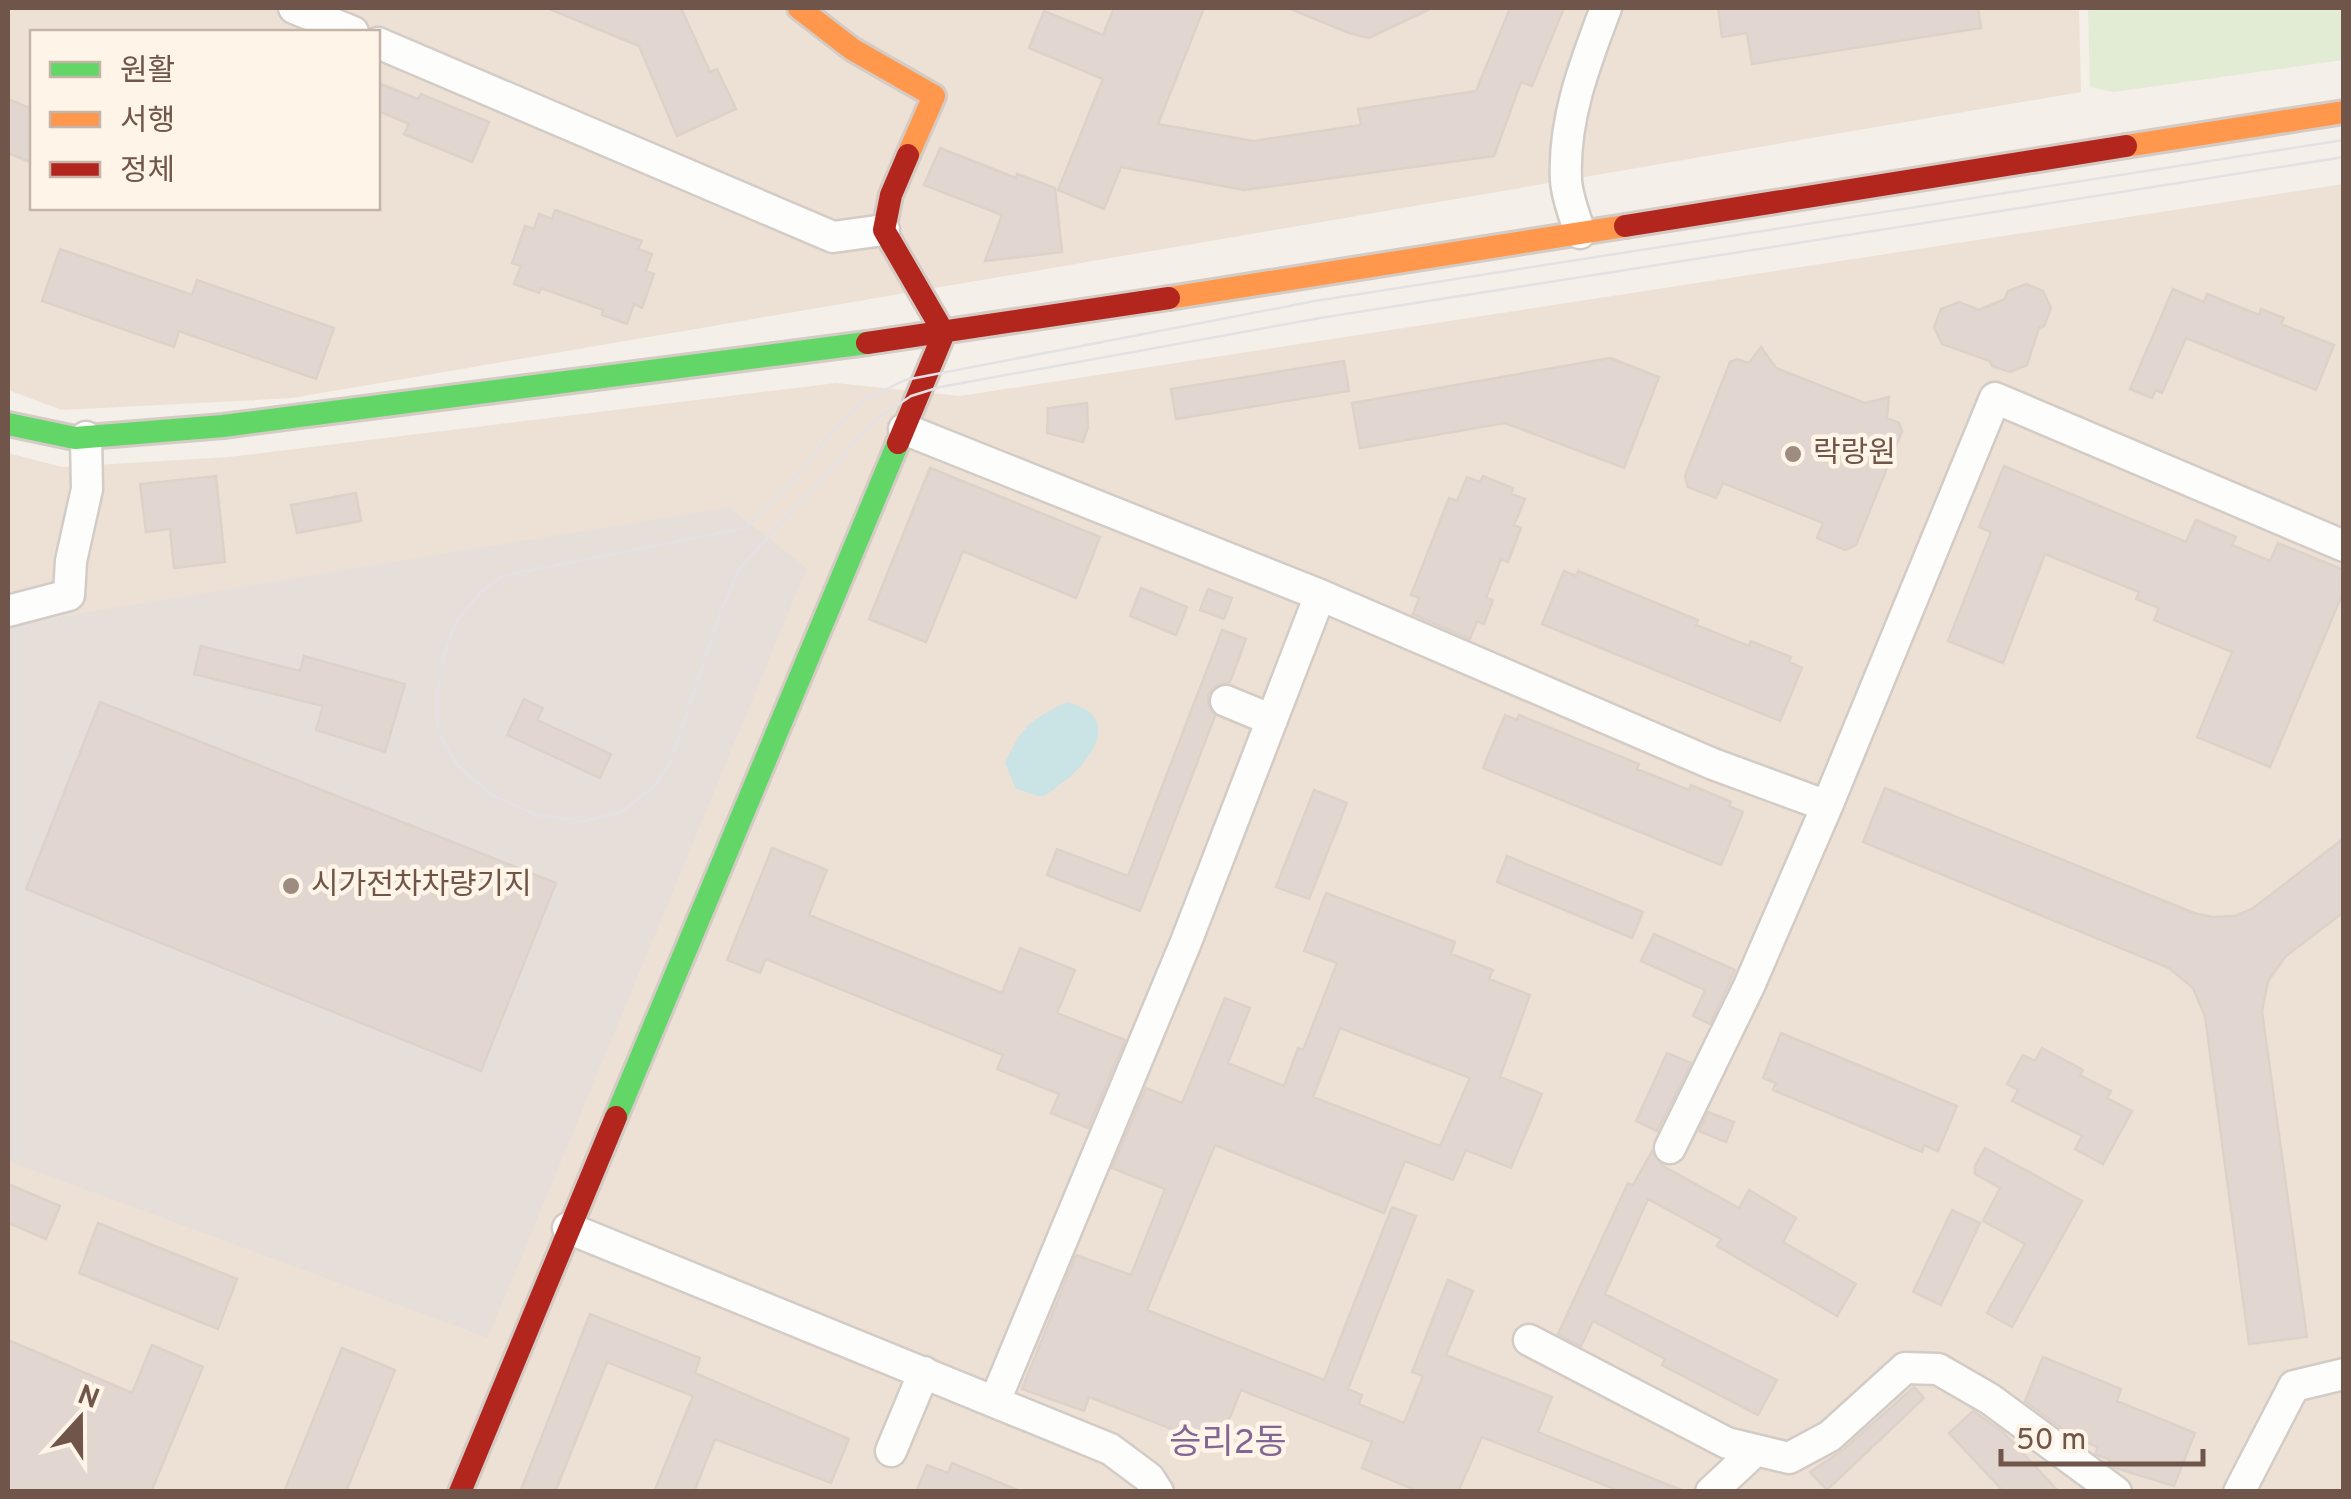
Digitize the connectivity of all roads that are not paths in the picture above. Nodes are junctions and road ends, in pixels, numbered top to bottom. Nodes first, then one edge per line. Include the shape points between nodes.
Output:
1 (294, 8) edge
2 (799, 8) edge
3 (1606, 8) edge
4 (348, 30) edge
5 (380, 44) edge
6 (2344, 112) edge
7 (884, 230) junction
8 (1580, 233) junction
9 (944, 333) junction
10 (8, 424) edge
11 (904, 430) junction
12 (86, 437) junction
13 (2344, 546) edge
14 (1320, 595) junction
15 (8, 610) edge
16 (1226, 701) dead end
17 (1272, 720) junction
18 (1827, 806) junction
19 (1670, 1148) dead end
20 (568, 1228) junction
21 (1529, 1340) dead end
22 (924, 1372) junction
23 (2344, 1374) edge
24 (995, 1401) junction
25 (892, 1451) dead end
26 (1755, 1451) junction
27 (460, 1492) edge
28 (1158, 1492) edge
29 (1711, 1492) edge
30 (2116, 1492) edge
31 (2239, 1492) edge

1 - 4 street
2 - 7 main road via 852,49 934,96
3 - 8 street via 1582,68 1567,149 1566,184
5 - 7 street via 833,237
6 - 8 main road
7 - 9 main road
8 - 9 main road
9 - 11 main road
9 - 12 main road via 223,426
10 - 12 main road
11 - 14 street
11 - 20 main road
12 - 15 street via 87,489 71,561 72,604
13 - 18 street via 1995,398
14 - 17 street
14 - 18 street via 1713,764
16 - 17 street
17 - 24 street
18 - 19 street
20 - 22 street
20 - 27 main road
21 - 26 street via 1727,1443
22 - 24 street
22 - 25 street
23 - 31 street via 2294,1386
24 - 28 street via 1110,1449
26 - 29 street
26 - 30 street via 1789,1458 1830,1436 1905,1368 1938,1370 1990,1399

